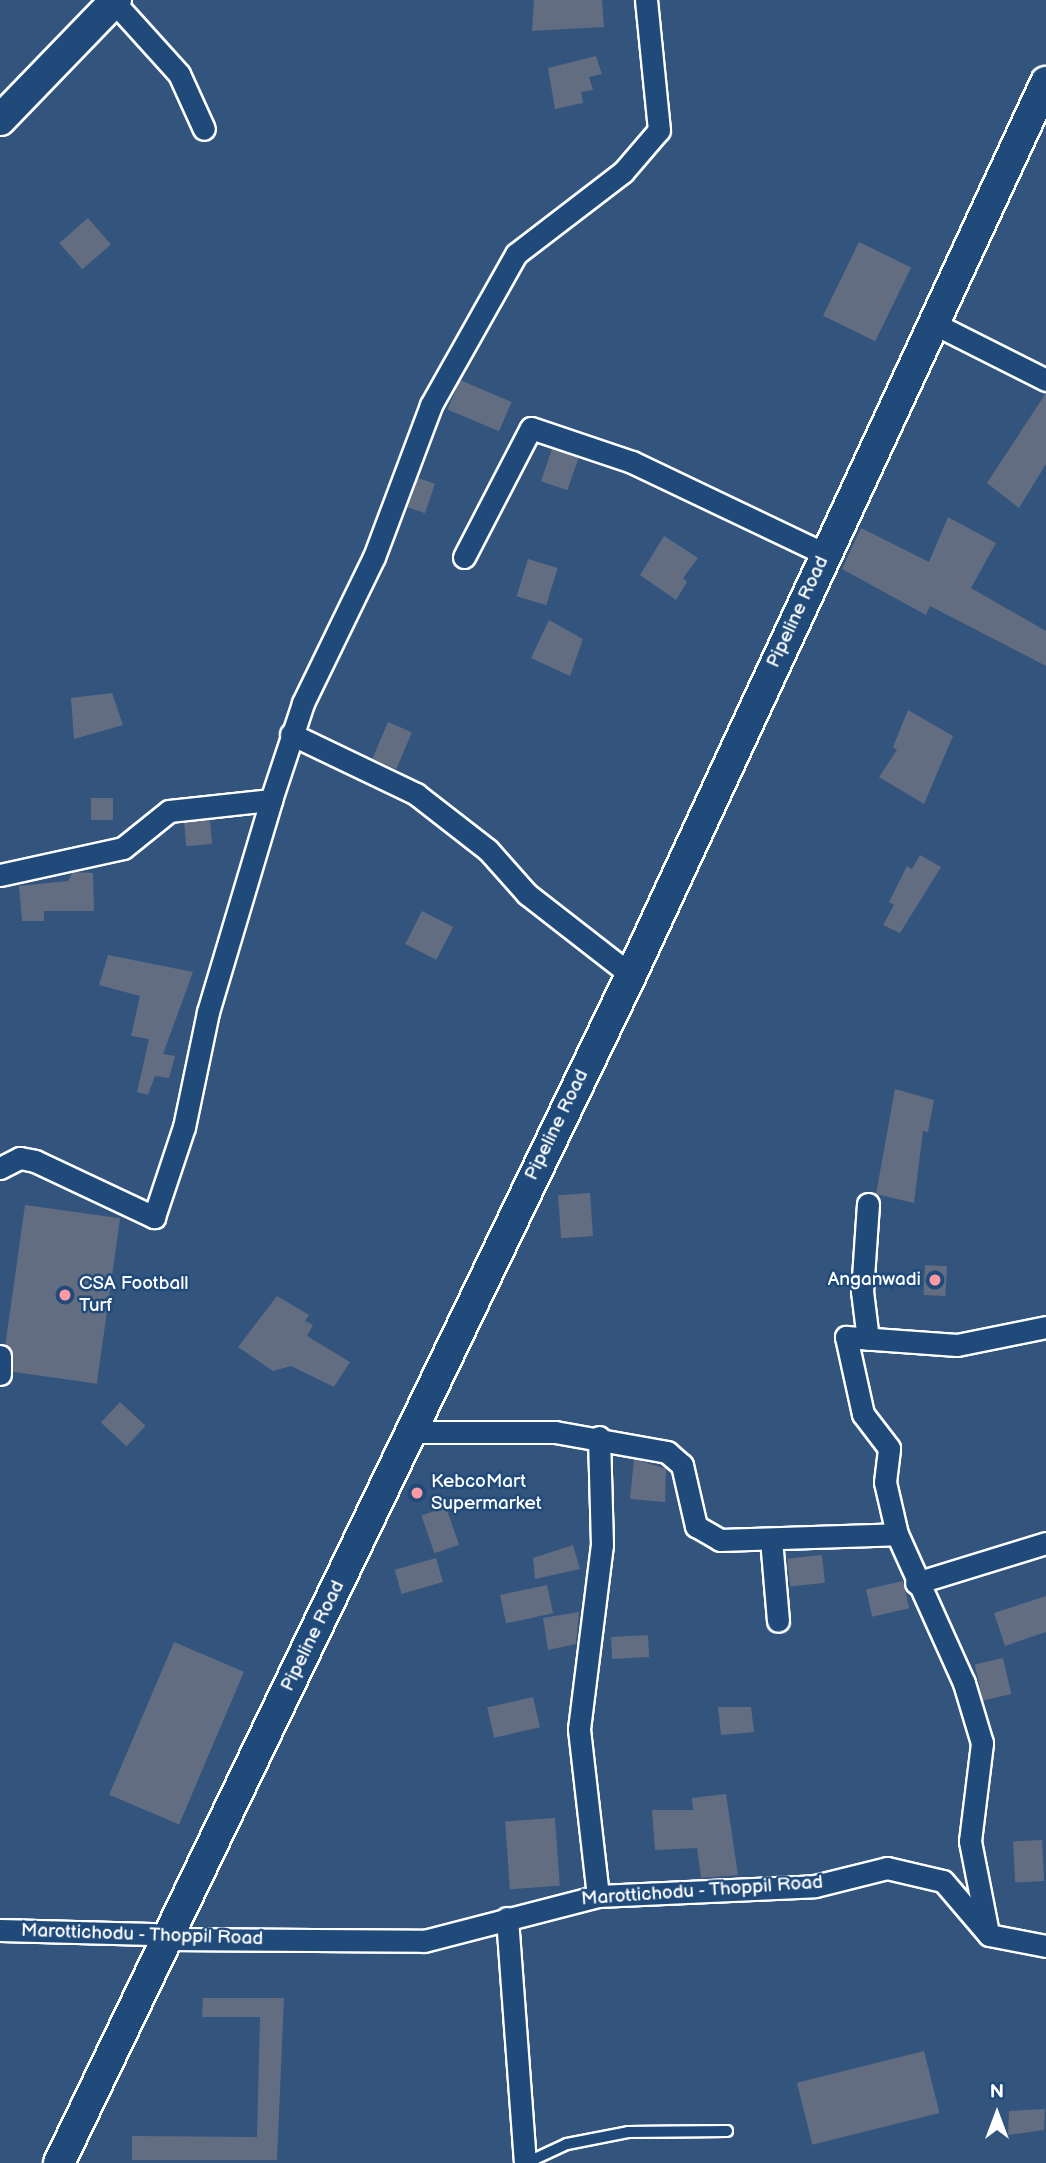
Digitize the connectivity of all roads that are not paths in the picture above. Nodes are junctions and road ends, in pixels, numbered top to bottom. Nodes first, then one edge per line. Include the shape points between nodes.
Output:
1 (646, 0) edge
2 (115, 1) edge
3 (1046, 82) edge
4 (0, 120) edge
5 (204, 129) dead end
6 (933, 323) junction
7 (1042, 378) edge
8 (825, 554) junction
9 (464, 558) dead end
10 (291, 734) junction
11 (271, 800) junction
12 (0, 875) edge
13 (631, 975) junction
14 (0, 1168) edge
15 (868, 1204) dead end
16 (1046, 1327) edge
17 (868, 1339) junction
18 (0, 1356) edge
19 (0, 1374) edge
20 (411, 1432) junction
21 (599, 1437) junction
22 (897, 1534) junction
23 (771, 1539) junction
24 (1046, 1543) edge
25 (916, 1583) junction
26 (778, 1621) dead end
27 (598, 1896) junction
28 (507, 1918) junction
29 (0, 1930) edge
30 (989, 1935) junction
31 (167, 1939) junction
32 (1046, 1946) edge
33 (727, 2131) dead end
34 (59, 2163) edge
35 (525, 2163) edge

1 - 10 street via 659,130 623,172 516,254 431,405 374,557
2 - 4 street
2 - 5 street via 179,74
3 - 6 street, Pipeline Road
6 - 7 street
6 - 8 street, Pipeline Road
8 - 9 street via 632,462 531,428
8 - 13 street, Pipeline Road
10 - 11 street
10 - 13 street via 416,794 488,850 527,894
11 - 12 street via 169,811 123,848
11 - 14 street via 208,1013 184,1127 153,1217 36,1161 20,1158
13 - 20 street, Pipeline Road
15 - 17 street via 862,1290
16 - 17 street via 957,1345
17 - 22 street via 846,1337 863,1414 889,1448 885,1482
18 - 19 street
20 - 21 street via 555,1432
20 - 31 street, Pipeline Road
21 - 23 street via 667,1452 682,1465 696,1526 705,1536
21 - 27 street via 602,1545 579,1729
22 - 23 street
22 - 25 street
23 - 26 street
24 - 25 street
25 - 30 street via 964,1683 982,1743 970,1841
27 - 28 street, Marottichodu - Thoppil Road
27 - 30 street, Marottichodu - Thoppil Road via 815,1886 887,1868 943,1881
28 - 31 street, Marottichodu - Thoppil Road via 424,1941
28 - 35 street
29 - 31 street, Marottichodu - Thoppil Road via 152,1934
30 - 32 street
31 - 34 street, Pipeline Road
33 - 35 lane via 628,2132 567,2144

